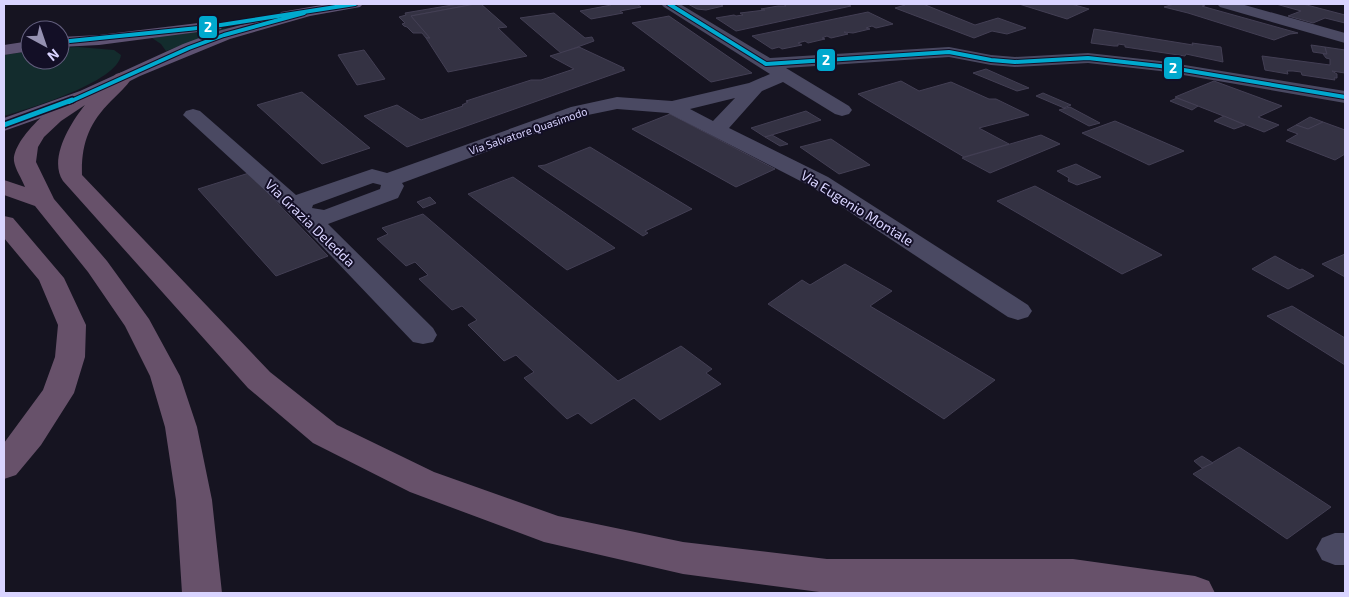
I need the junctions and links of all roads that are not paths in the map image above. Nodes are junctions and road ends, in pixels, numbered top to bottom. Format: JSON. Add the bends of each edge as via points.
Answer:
{"nodes":[{"id":1,"x":355,"y":4,"type":"edge"},
{"id":2,"x":669,"y":4,"type":"edge"},
{"id":3,"x":1225,"y":4,"type":"edge"},
{"id":4,"x":304,"y":13,"type":"junction"},
{"id":5,"x":1345,"y":38,"type":"edge"},
{"id":6,"x":99,"y":40,"type":"junction"},
{"id":7,"x":70,"y":41,"type":"edge"},
{"id":8,"x":946,"y":43,"type":"dead end"},
{"id":9,"x":20,"y":48,"type":"edge"},
{"id":10,"x":4,"y":50,"type":"edge"},
{"id":11,"x":991,"y":60,"type":"junction"},
{"id":12,"x":775,"y":69,"type":"junction"},
{"id":13,"x":128,"y":75,"type":"junction"},
{"id":14,"x":755,"y":87,"type":"junction"},
{"id":15,"x":87,"y":95,"type":"junction"},
{"id":16,"x":1345,"y":97,"type":"edge"},
{"id":17,"x":672,"y":107,"type":"junction"},
{"id":18,"x":842,"y":110,"type":"dead end"},
{"id":19,"x":193,"y":115,"type":"dead end"},
{"id":20,"x":4,"y":124,"type":"edge"},
{"id":21,"x":716,"y":130,"type":"junction"},
{"id":22,"x":4,"y":187,"type":"edge"},
{"id":23,"x":43,"y":201,"type":"junction"},
{"id":24,"x":302,"y":212,"type":"junction"},
{"id":25,"x":4,"y":223,"type":"edge"},
{"id":26,"x":1018,"y":311,"type":"dead end"},
{"id":27,"x":423,"y":335,"type":"dead end"},
{"id":28,"x":4,"y":466,"type":"edge"},
{"id":29,"x":202,"y":593,"type":"edge"},
{"id":30,"x":1195,"y":593,"type":"edge"}],
"edges":[{"from":1,"to":4,"type":"main road"},
{"from":2,"to":12,"type":"street"},
{"from":3,"to":5,"type":"street"},
{"from":4,"to":6,"type":"main road"},
{"from":4,"to":13,"type":"main road","via":[[224,35]]},
{"from":6,"to":7,"type":"main road"},
{"from":6,"to":13,"type":"main road","via":[[126,42],[144,50],[143,63]]},
{"from":8,"to":11,"type":"street"},
{"from":9,"to":10,"type":"main road"},
{"from":11,"to":12,"type":"street","via":[[948,52]]},
{"from":11,"to":16,"type":"street","via":[[1088,58],[1122,61]]},
{"from":12,"to":14,"type":"street"},
{"from":12,"to":18,"type":"street"},
{"from":13,"to":15,"type":"main road"},
{"from":13,"to":30,"type":"highway","via":[[85,116],[72,140],[69,157],[71,176],[258,380],[325,434],[422,482],[557,531],[683,558],[827,576],[1073,576]]},
{"from":14,"to":17,"type":"street","name":"Via Salvatore Quasimodo"},
{"from":14,"to":21,"type":"street"},
{"from":15,"to":20,"type":"main road"},
{"from":15,"to":23,"type":"highway","via":[[54,117],[36,133],[27,147],[25,162]]},
{"from":17,"to":21,"type":"street","name":"Via Salvatore Quasimodo"},
{"from":17,"to":24,"type":"street","name":"Via Salvatore Quasimodo","via":[[617,103],[578,111],[388,180],[393,186],[390,193],[326,217]]},
{"from":19,"to":24,"type":"street","name":"Via Grazia Deledda"},
{"from":21,"to":26,"type":"street","name":"Via Eugenio Montale","via":[[820,182]]},
{"from":22,"to":23,"type":"highway"},
{"from":23,"to":29,"type":"highway","via":[[98,267],[139,325],[165,376],[178,418],[194,500]]},
{"from":24,"to":27,"type":"street","name":"Via Grazia Deledda"},
{"from":25,"to":28,"type":"highway","via":[[51,278],[72,325],[70,356],[58,393]]}]}
